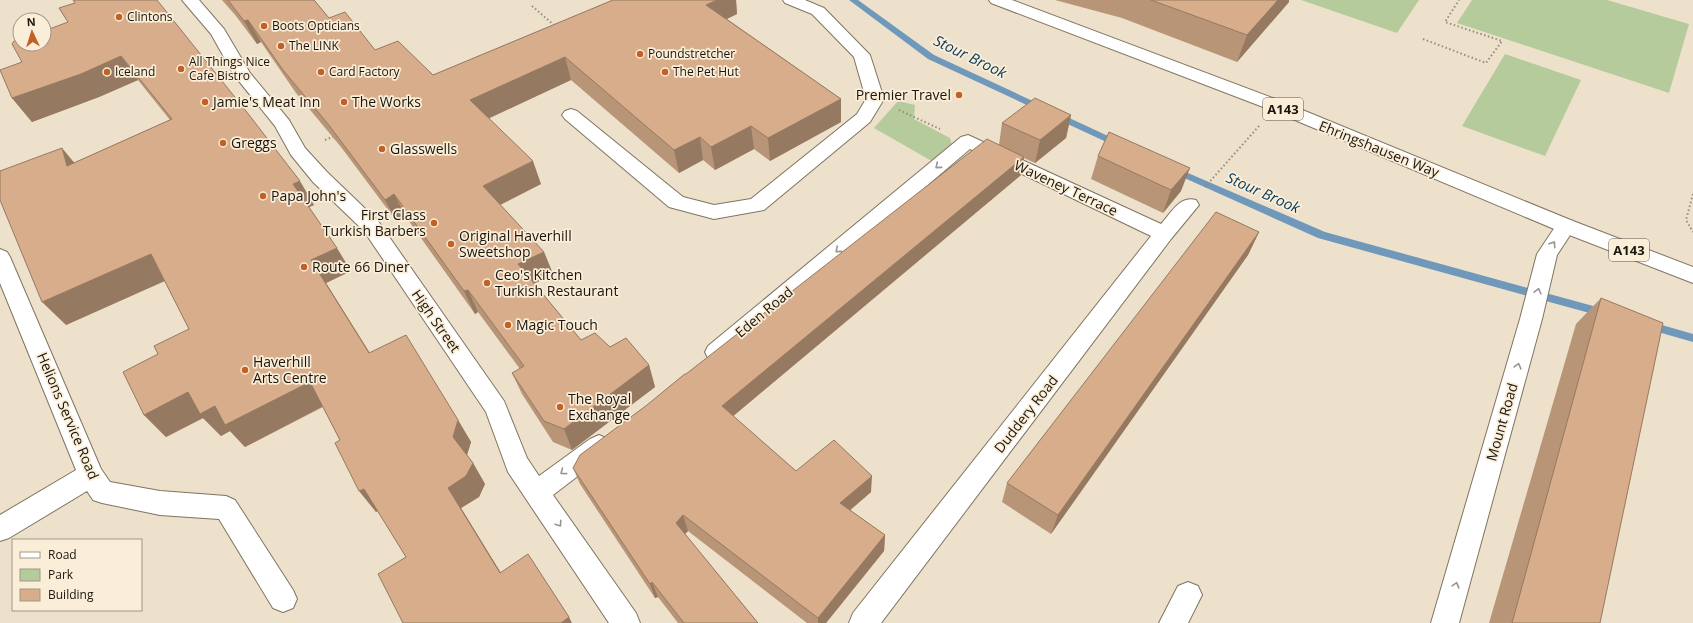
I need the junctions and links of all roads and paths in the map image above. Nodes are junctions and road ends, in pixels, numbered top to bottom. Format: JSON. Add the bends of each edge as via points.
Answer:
{"nodes":[{"id":1,"x":190,"y":0,"type":"edge"},
{"id":2,"x":792,"y":0,"type":"edge"},
{"id":3,"x":997,"y":0,"type":"edge"},
{"id":4,"x":1459,"y":0,"type":"edge"},
{"id":5,"x":532,"y":6,"type":"dead end"},
{"id":6,"x":558,"y":29,"type":"edge"},
{"id":7,"x":1423,"y":39,"type":"dead end"},
{"id":8,"x":875,"y":99,"type":"junction"},
{"id":9,"x":1277,"y":106,"type":"junction"},
{"id":10,"x":571,"y":115,"type":"dead end"},
{"id":11,"x":335,"y":136,"type":"edge"},
{"id":12,"x":968,"y":142,"type":"junction"},
{"id":13,"x":298,"y":151,"type":"junction"},
{"id":14,"x":1210,"y":182,"type":"dead end"},
{"id":15,"x":1693,"y":194,"type":"edge"},
{"id":16,"x":1189,"y":205,"type":"dead end"},
{"id":17,"x":1566,"y":226,"type":"junction"},
{"id":18,"x":1693,"y":232,"type":"edge"},
{"id":19,"x":1164,"y":234,"type":"junction"},
{"id":20,"x":0,"y":257,"type":"edge"},
{"id":21,"x":1693,"y":275,"type":"edge"},
{"id":22,"x":703,"y":364,"type":"edge"},
{"id":23,"x":617,"y":432,"type":"edge"},
{"id":24,"x":91,"y":475,"type":"junction"},
{"id":25,"x":537,"y":492,"type":"junction"},
{"id":26,"x":0,"y":529,"type":"edge"},
{"id":27,"x":1188,"y":595,"type":"dead end"},
{"id":28,"x":283,"y":599,"type":"dead end"},
{"id":29,"x":626,"y":623,"type":"edge"},
{"id":30,"x":863,"y":623,"type":"edge"},
{"id":31,"x":1173,"y":623,"type":"edge"},
{"id":32,"x":1445,"y":623,"type":"edge"}],
"edges":[{"from":1,"to":13,"type":"street","name":"High Street","via":[[218,32],[243,75],[283,124]]},
{"from":2,"to":8,"type":"street","via":[[818,11],[862,55]]},
{"from":3,"to":9,"type":"street","name":"Ehringshausen Way","number":"A143"},
{"from":4,"to":7,"type":"path","via":[[1445,22],[1502,41],[1486,63]]},
{"from":5,"to":6,"type":"path"},
{"from":8,"to":10,"type":"street","via":[[864,118],[757,205],[714,212],[676,202]]},
{"from":8,"to":12,"type":"path"},
{"from":9,"to":14,"type":"path"},
{"from":9,"to":17,"type":"street","name":"Ehringshausen Way","number":"A143"},
{"from":11,"to":13,"type":"path"},
{"from":12,"to":19,"type":"street","name":"Waveney Terrace"},
{"from":12,"to":22,"type":"street","name":"Eden Road","one_way":true},
{"from":13,"to":25,"type":"street","name":"High Street","via":[[320,177],[371,226],[496,408],[517,464]]},
{"from":15,"to":18,"type":"path","via":[[1686,220]]},
{"from":16,"to":19,"type":"street","name":"Duddery Road"},
{"from":17,"to":21,"type":"street","name":"Ehringshausen Way","number":"A143"},
{"from":32,"to":17,"type":"street","name":"Mount Road","one_way":true,"via":[[1547,254]]},
{"from":19,"to":30,"type":"street","name":"Duddery Road"},
{"from":20,"to":24,"type":"street","name":"Helions Service Road"},
{"from":23,"to":25,"type":"street","one_way":true},
{"from":24,"to":26,"type":"street"},
{"from":24,"to":28,"type":"street","name":"Helions Service Road","via":[[102,492],[160,503],[226,508]]},
{"from":25,"to":29,"type":"street","name":"High Street","one_way":true},
{"from":27,"to":31,"type":"street"}]}
